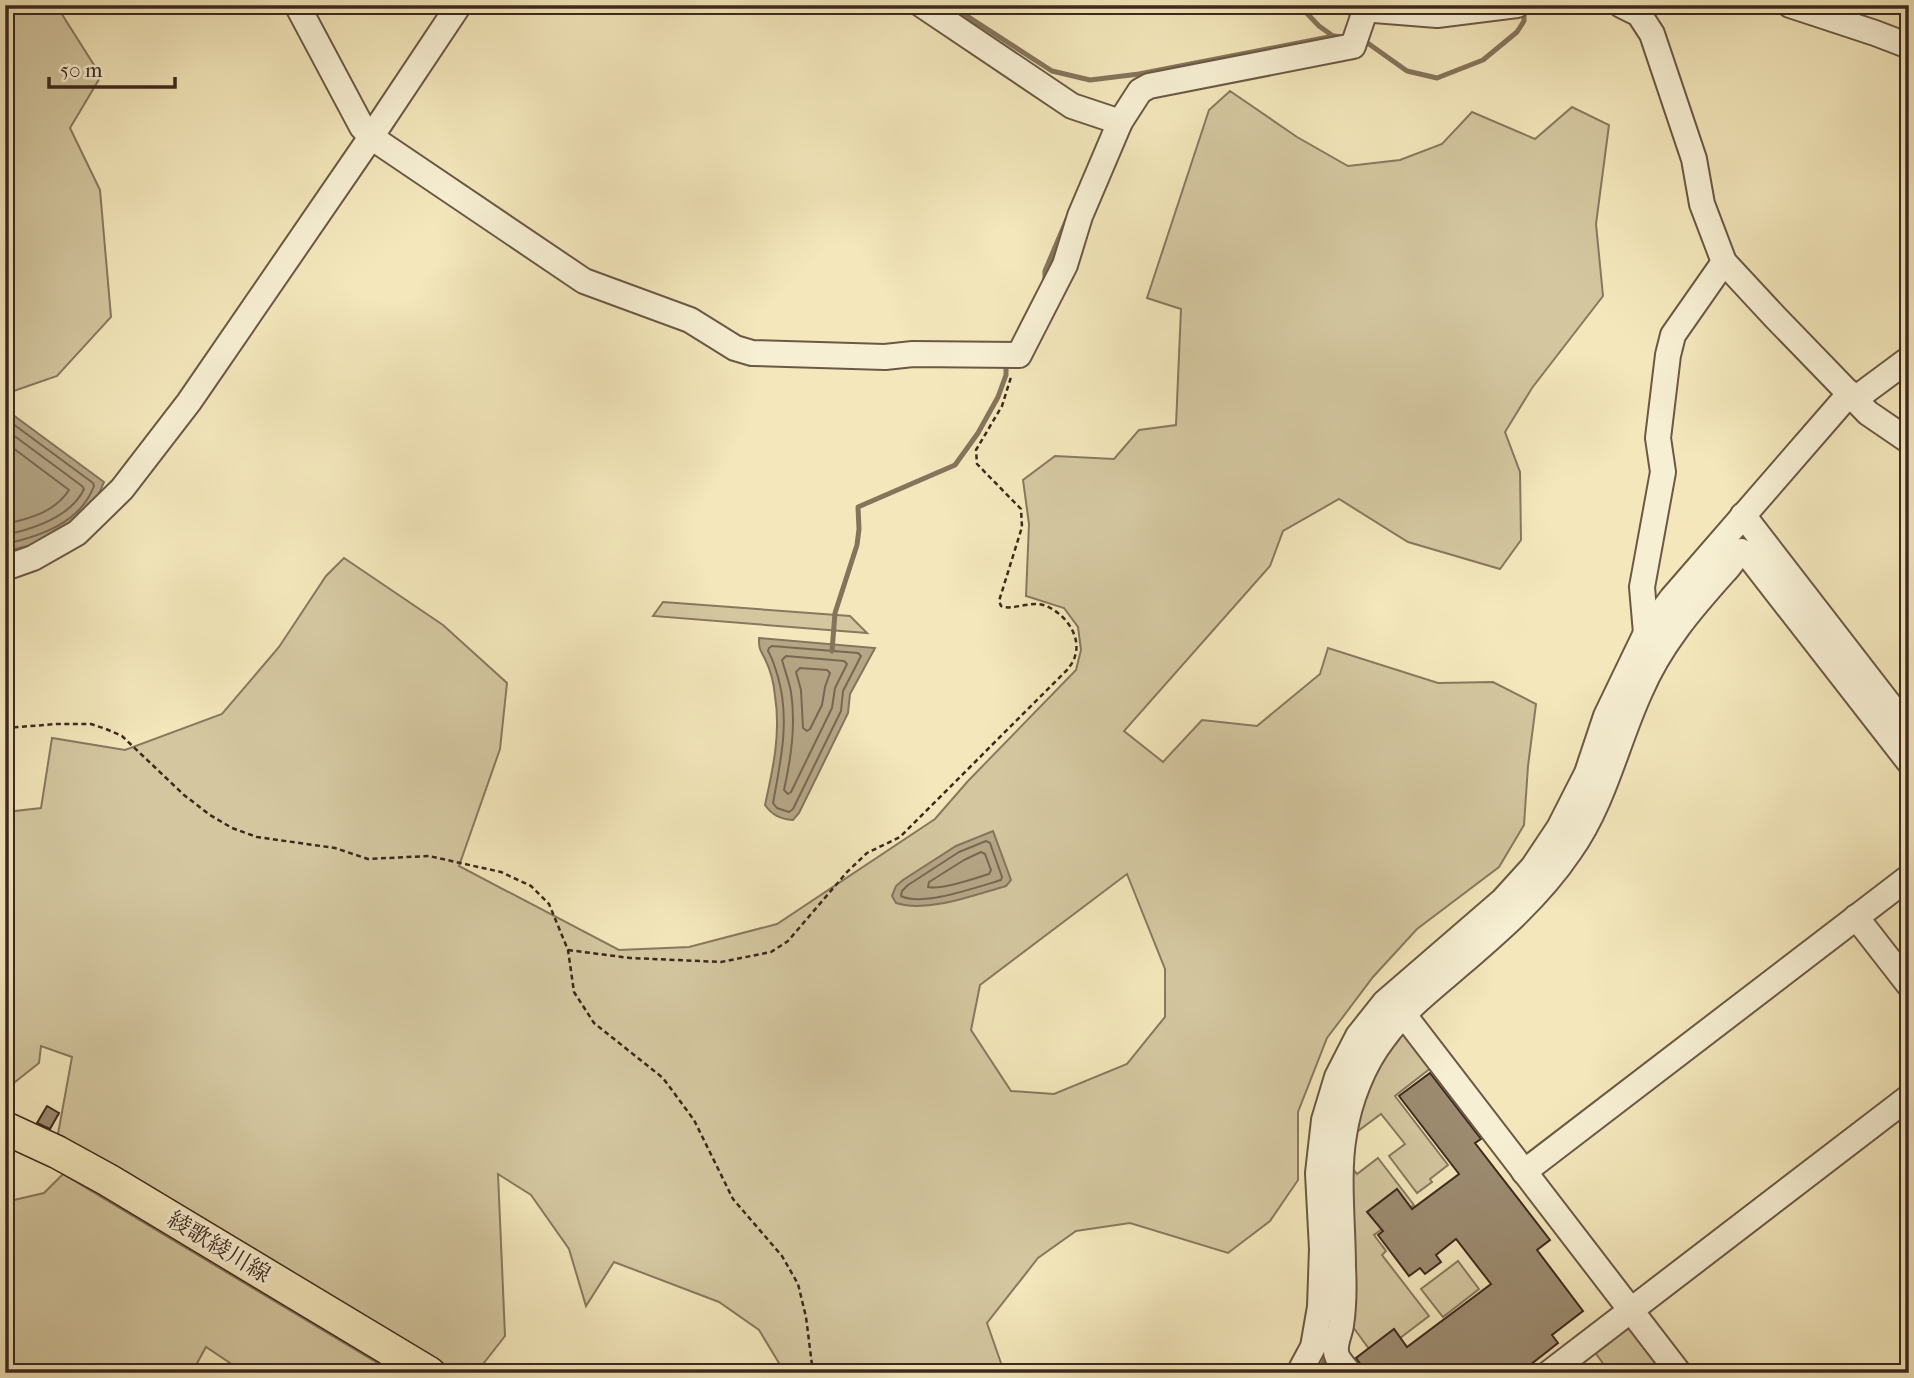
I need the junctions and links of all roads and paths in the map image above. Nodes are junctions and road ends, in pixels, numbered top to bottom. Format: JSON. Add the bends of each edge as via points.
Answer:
{"nodes":[{"id":1,"x":298,"y":5,"type":"edge"},
{"id":2,"x":459,"y":5,"type":"edge"},
{"id":3,"x":922,"y":5,"type":"edge"},
{"id":4,"x":1517,"y":5,"type":"edge"},
{"id":5,"x":1790,"y":5,"type":"edge"},
{"id":6,"x":1635,"y":8,"type":"edge"},
{"id":7,"x":1364,"y":17,"type":"edge"},
{"id":8,"x":1909,"y":46,"type":"edge"},
{"id":9,"x":1120,"y":122,"type":"junction"},
{"id":10,"x":371,"y":137,"type":"junction"},
{"id":11,"x":1724,"y":262,"type":"junction"},
{"id":12,"x":1019,"y":355,"type":"junction"},
{"id":13,"x":1909,"y":359,"type":"edge"},
{"id":14,"x":1853,"y":396,"type":"junction"},
{"id":15,"x":1909,"y":441,"type":"edge"},
{"id":16,"x":1743,"y":515,"type":"junction"},
{"id":17,"x":5,"y":568,"type":"edge"},
{"id":18,"x":1646,"y":633,"type":"junction"},
{"id":19,"x":5,"y":728,"type":"edge"},
{"id":20,"x":1909,"y":730,"type":"edge"},
{"id":21,"x":1909,"y":762,"type":"edge"},
{"id":22,"x":1909,"y":877,"type":"edge"},
{"id":23,"x":1856,"y":917,"type":"junction"},
{"id":24,"x":568,"y":950,"type":"junction"},
{"id":25,"x":1909,"y":985,"type":"edge"},
{"id":26,"x":1404,"y":1016,"type":"junction"},
{"id":27,"x":1909,"y":1097,"type":"edge"},
{"id":28,"x":5,"y":1128,"type":"edge"},
{"id":29,"x":1524,"y":1172,"type":"junction"},
{"id":30,"x":1631,"y":1311,"type":"junction"},
{"id":31,"x":1335,"y":1351,"type":"junction"},
{"id":32,"x":429,"y":1373,"type":"edge"},
{"id":33,"x":813,"y":1373,"type":"edge"},
{"id":34,"x":1299,"y":1373,"type":"edge"},
{"id":35,"x":1324,"y":1373,"type":"edge"},
{"id":36,"x":1349,"y":1373,"type":"edge"},
{"id":37,"x":1549,"y":1373,"type":"edge"},
{"id":38,"x":1679,"y":1373,"type":"edge"}],
"edges":[{"from":1,"to":10,"type":"street"},
{"from":2,"to":10,"type":"street"},
{"from":3,"to":9,"type":"street","via":[[1072,106]]},
{"from":4,"to":7,"type":"street","via":[[1437,15]]},
{"from":5,"to":8,"type":"street"},
{"from":6,"to":11,"type":"street","via":[[1652,34],[1694,159],[1702,204]]},
{"from":7,"to":9,"type":"street","via":[[1149,86],[1140,90]]},
{"from":9,"to":12,"type":"street","via":[[1080,216],[1065,265]]},
{"from":10,"to":12,"type":"street","via":[[584,281],[690,320],[734,348],[752,353],[885,357]]},
{"from":10,"to":17,"type":"street","via":[[189,402],[122,489],[77,533]]},
{"from":11,"to":14,"type":"street"},
{"from":11,"to":18,"type":"street","via":[[1673,335],[1668,355],[1658,438],[1663,472],[1642,587]]},
{"from":12,"to":24,"type":"path","via":[[1002,406],[976,450],[977,464],[1021,509],[1022,527],[1000,596],[1001,606],[1043,605],[1063,616],[1075,634],[1076,654],[1067,670],[900,837],[867,853],[788,941],[771,952],[720,962]]},
{"from":13,"to":14,"type":"street"},
{"from":14,"to":15,"type":"street","via":[[1868,413]]},
{"from":14,"to":16,"type":"street"},
{"from":16,"to":18,"type":"street"},
{"from":16,"to":20,"type":"street"},
{"from":18,"to":34,"type":"street","via":[[1606,716],[1587,772],[1533,867],[1503,900],[1385,1002],[1358,1037],[1337,1077],[1324,1121],[1318,1173],[1320,1307],[1312,1347]]},
{"from":19,"to":24,"type":"path","via":[[91,724],[106,729],[121,736],[210,815],[257,837],[335,848],[368,859],[429,856],[501,872],[530,886],[549,904]]},
{"from":21,"to":26,"type":"street","via":[[1741,551],[1663,649],[1641,688],[1592,813],[1570,851],[1509,922]]},
{"from":22,"to":23,"type":"street"},
{"from":23,"to":25,"type":"street"},
{"from":23,"to":29,"type":"street"},
{"from":24,"to":33,"type":"path","via":[[574,992],[594,1023],[663,1078],[694,1120],[733,1199],[782,1256],[798,1284]]},
{"from":26,"to":29,"type":"street"},
{"from":26,"to":31,"type":"street","via":[[1384,1037],[1366,1068],[1343,1136],[1344,1298]]},
{"from":27,"to":30,"type":"street"},
{"from":28,"to":32,"type":"main road","name":"綾歌綾川線","via":[[108,1180]]},
{"from":29,"to":30,"type":"street"},
{"from":30,"to":37,"type":"street"},
{"from":30,"to":38,"type":"street"},
{"from":31,"to":35,"type":"street"},
{"from":31,"to":36,"type":"street"}]}
